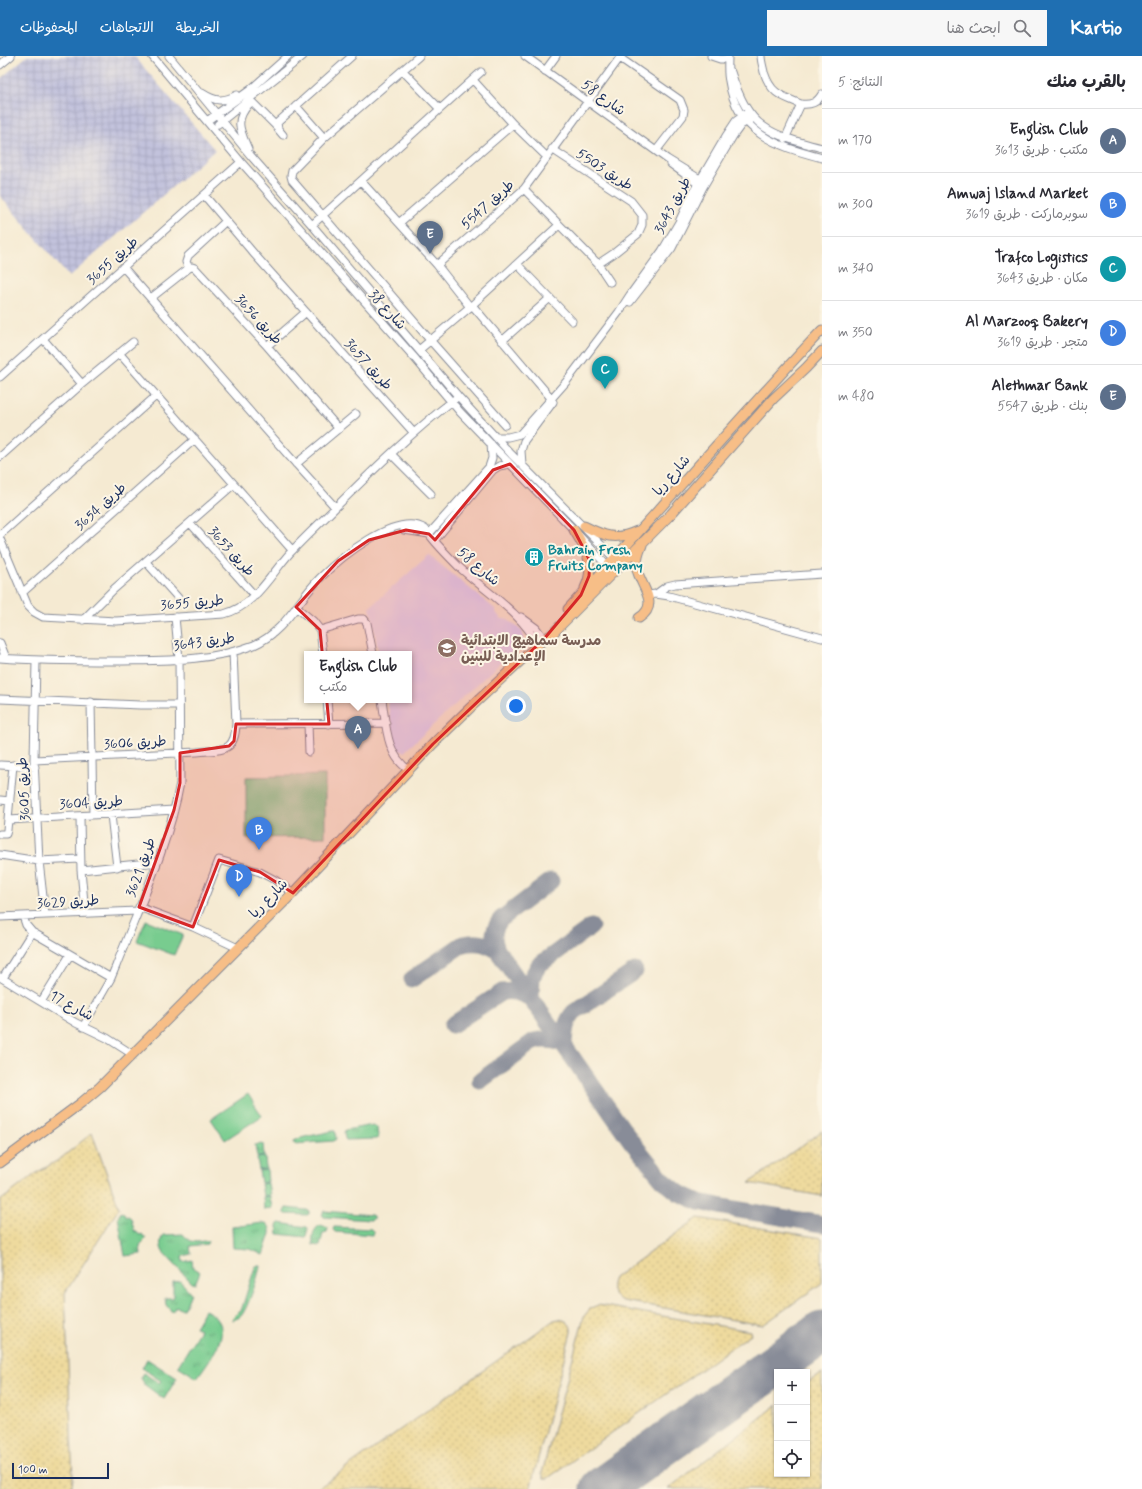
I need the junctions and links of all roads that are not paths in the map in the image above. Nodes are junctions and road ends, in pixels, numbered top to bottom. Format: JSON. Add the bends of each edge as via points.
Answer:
{"nodes":[{"id":1,"x":10,"y":56,"type":"edge"},
{"id":2,"x":152,"y":56,"type":"edge"},
{"id":3,"x":169,"y":56,"type":"edge"},
{"id":4,"x":288,"y":56,"type":"edge"},
{"id":5,"x":304,"y":56,"type":"edge"},
{"id":6,"x":352,"y":56,"type":"edge"},
{"id":7,"x":419,"y":56,"type":"edge"},
{"id":8,"x":525,"y":56,"type":"edge"},
{"id":9,"x":556,"y":56,"type":"edge"},
{"id":10,"x":711,"y":56,"type":"edge"},
{"id":11,"x":761,"y":56,"type":"edge"},
{"id":12,"x":621,"y":57,"type":"edge"},
{"id":13,"x":728,"y":59,"type":"edge"},
{"id":14,"x":0,"y":65,"type":"edge"},
{"id":15,"x":403,"y":71,"type":"junction"},
{"id":16,"x":545,"y":71,"type":"junction"},
{"id":17,"x":481,"y":72,"type":"dead end"},
{"id":18,"x":473,"y":80,"type":"junction"},
{"id":19,"x":195,"y":88,"type":"junction"},
{"id":20,"x":262,"y":89,"type":"junction"},
{"id":21,"x":250,"y":90,"type":"junction"},
{"id":22,"x":822,"y":94,"type":"edge"},
{"id":23,"x":252,"y":100,"type":"junction"},
{"id":24,"x":588,"y":102,"type":"junction"},
{"id":25,"x":801,"y":104,"type":"junction"},
{"id":26,"x":296,"y":106,"type":"junction"},
{"id":27,"x":440,"y":109,"type":"junction"},
{"id":28,"x":216,"y":114,"type":"junction"},
{"id":29,"x":751,"y":115,"type":"junction"},
{"id":30,"x":744,"y":119,"type":"junction"},
{"id":31,"x":207,"y":121,"type":"junction"},
{"id":32,"x":222,"y":122,"type":"junction"},
{"id":33,"x":513,"y":124,"type":"junction"},
{"id":34,"x":276,"y":126,"type":"junction"},
{"id":35,"x":213,"y":128,"type":"junction"},
{"id":36,"x":283,"y":135,"type":"dead end"},
{"id":37,"x":324,"y":138,"type":"junction"},
{"id":38,"x":786,"y":139,"type":"junction"},
{"id":39,"x":822,"y":148,"type":"edge"},
{"id":40,"x":552,"y":149,"type":"junction"},
{"id":41,"x":656,"y":151,"type":"junction"},
{"id":42,"x":251,"y":156,"type":"junction"},
{"id":43,"x":547,"y":157,"type":"junction"},
{"id":44,"x":822,"y":158,"type":"edge"},
{"id":45,"x":241,"y":162,"type":"junction"},
{"id":46,"x":361,"y":181,"type":"junction"},
{"id":47,"x":701,"y":183,"type":"junction"},
{"id":48,"x":524,"y":189,"type":"junction"},
{"id":49,"x":204,"y":195,"type":"junction"},
{"id":50,"x":322,"y":216,"type":"junction"},
{"id":51,"x":226,"y":221,"type":"junction"},
{"id":52,"x":399,"y":223,"type":"junction"},
{"id":53,"x":312,"y":225,"type":"junction"},
{"id":54,"x":559,"y":225,"type":"junction"},
{"id":55,"x":517,"y":264,"type":"junction"},
{"id":56,"x":598,"y":264,"type":"junction"},
{"id":57,"x":437,"y":265,"type":"junction"},
{"id":58,"x":123,"y":267,"type":"junction"},
{"id":59,"x":189,"y":268,"type":"junction"},
{"id":60,"x":610,"y":282,"type":"dead end"},
{"id":61,"x":151,"y":298,"type":"junction"},
{"id":62,"x":550,"y":298,"type":"junction"},
{"id":63,"x":471,"y":306,"type":"junction"},
{"id":64,"x":306,"y":312,"type":"junction"},
{"id":65,"x":572,"y":321,"type":"dead end"},
{"id":66,"x":822,"y":330,"type":"edge"},
{"id":67,"x":43,"y":339,"type":"junction"},
{"id":68,"x":430,"y":340,"type":"junction"},
{"id":69,"x":502,"y":341,"type":"junction"},
{"id":70,"x":133,"y":342,"type":"dead end"},
{"id":71,"x":266,"y":346,"type":"junction"},
{"id":72,"x":419,"y":350,"type":"junction"},
{"id":73,"x":822,"y":351,"type":"edge"},
{"id":74,"x":119,"y":353,"type":"junction"},
{"id":75,"x":0,"y":377,"type":"edge"},
{"id":76,"x":566,"y":382,"type":"junction"},
{"id":77,"x":82,"y":384,"type":"junction"},
{"id":78,"x":157,"y":395,"type":"junction"},
{"id":79,"x":458,"y":396,"type":"junction"},
{"id":80,"x":552,"y":398,"type":"junction"},
{"id":81,"x":451,"y":402,"type":"junction"},
{"id":82,"x":356,"y":414,"type":"dead end"},
{"id":83,"x":505,"y":426,"type":"dead end"},
{"id":84,"x":338,"y":429,"type":"junction"},
{"id":85,"x":414,"y":433,"type":"junction"},
{"id":86,"x":496,"y":437,"type":"junction"},
{"id":87,"x":195,"y":439,"type":"junction"},
{"id":88,"x":491,"y":444,"type":"junction"},
{"id":89,"x":391,"y":454,"type":"junction"},
{"id":90,"x":0,"y":458,"type":"edge"},
{"id":91,"x":296,"y":464,"type":"junction"},
{"id":92,"x":510,"y":464,"type":"junction"},
{"id":93,"x":522,"y":464,"type":"junction"},
{"id":94,"x":234,"y":484,"type":"junction"},
{"id":95,"x":431,"y":494,"type":"dead end"},
{"id":96,"x":335,"y":508,"type":"junction"},
{"id":97,"x":190,"y":523,"type":"junction"},
{"id":98,"x":584,"y":526,"type":"junction"},
{"id":99,"x":642,"y":529,"type":"junction"},
{"id":100,"x":574,"y":530,"type":"junction"},
{"id":101,"x":428,"y":534,"type":"junction"},
{"id":102,"x":0,"y":535,"type":"edge"},
{"id":103,"x":0,"y":540,"type":"edge"},
{"id":104,"x":435,"y":540,"type":"junction"},
{"id":105,"x":644,"y":540,"type":"junction"},
{"id":106,"x":292,"y":550,"type":"junction"},
{"id":107,"x":146,"y":562,"type":"junction"},
{"id":108,"x":617,"y":562,"type":"junction"},
{"id":109,"x":610,"y":569,"type":"junction"},
{"id":110,"x":822,"y":574,"type":"edge"},
{"id":111,"x":22,"y":593,"type":"junction"},
{"id":112,"x":652,"y":594,"type":"junction"},
{"id":113,"x":581,"y":595,"type":"junction"},
{"id":114,"x":255,"y":596,"type":"junction"},
{"id":115,"x":179,"y":599,"type":"dead end"},
{"id":116,"x":296,"y":606,"type":"junction"},
{"id":117,"x":175,"y":617,"type":"junction"},
{"id":118,"x":639,"y":618,"type":"dead end"},
{"id":119,"x":84,"y":620,"type":"junction"},
{"id":120,"x":320,"y":630,"type":"junction"},
{"id":121,"x":822,"y":638,"type":"edge"},
{"id":122,"x":541,"y":642,"type":"junction"},
{"id":123,"x":0,"y":643,"type":"edge"},
{"id":124,"x":323,"y":651,"type":"edge"},
{"id":125,"x":372,"y":651,"type":"edge"},
{"id":126,"x":233,"y":652,"type":"junction"},
{"id":127,"x":3,"y":658,"type":"edge"},
{"id":128,"x":179,"y":659,"type":"junction"},
{"id":129,"x":36,"y":661,"type":"junction"},
{"id":130,"x":0,"y":699,"type":"edge"},
{"id":131,"x":36,"y":700,"type":"junction"},
{"id":132,"x":91,"y":702,"type":"junction"},
{"id":133,"x":327,"y":703,"type":"edge"},
{"id":134,"x":383,"y":703,"type":"edge"},
{"id":135,"x":179,"y":705,"type":"junction"},
{"id":136,"x":386,"y":723,"type":"junction"},
{"id":137,"x":236,"y":724,"type":"junction"},
{"id":138,"x":308,"y":724,"type":"junction"},
{"id":139,"x":329,"y":724,"type":"junction"},
{"id":140,"x":309,"y":752,"type":"dead end"},
{"id":141,"x":180,"y":753,"type":"junction"},
{"id":142,"x":92,"y":757,"type":"junction"},
{"id":143,"x":35,"y":764,"type":"junction"},
{"id":144,"x":0,"y":765,"type":"edge"},
{"id":145,"x":13,"y":766,"type":"junction"},
{"id":146,"x":409,"y":770,"type":"junction"},
{"id":147,"x":0,"y":800,"type":"edge"},
{"id":148,"x":10,"y":801,"type":"junction"},
{"id":149,"x":174,"y":810,"type":"junction"},
{"id":150,"x":93,"y":815,"type":"junction"},
{"id":151,"x":111,"y":815,"type":"junction"},
{"id":152,"x":80,"y":817,"type":"junction"},
{"id":153,"x":38,"y":818,"type":"junction"},
{"id":154,"x":9,"y":820,"type":"junction"},
{"id":155,"x":3,"y":834,"type":"edge"},
{"id":156,"x":0,"y":855,"type":"edge"},
{"id":157,"x":80,"y":859,"type":"junction"},
{"id":158,"x":39,"y":861,"type":"junction"},
{"id":159,"x":157,"y":862,"type":"junction"},
{"id":160,"x":117,"y":866,"type":"junction"},
{"id":161,"x":81,"y":870,"type":"junction"},
{"id":162,"x":293,"y":893,"type":"junction"},
{"id":163,"x":138,"y":909,"type":"junction"},
{"id":164,"x":85,"y":913,"type":"junction"},
{"id":165,"x":23,"y":916,"type":"junction"},
{"id":166,"x":44,"y":916,"type":"junction"},
{"id":167,"x":0,"y":918,"type":"edge"},
{"id":168,"x":193,"y":927,"type":"junction"},
{"id":169,"x":32,"y":932,"type":"junction"},
{"id":170,"x":238,"y":948,"type":"junction"},
{"id":171,"x":70,"y":955,"type":"junction"},
{"id":172,"x":1,"y":977,"type":"edge"},
{"id":173,"x":111,"y":978,"type":"junction"},
{"id":174,"x":41,"y":1002,"type":"junction"},
{"id":175,"x":83,"y":1027,"type":"junction"},
{"id":176,"x":132,"y":1054,"type":"junction"},
{"id":177,"x":0,"y":1163,"type":"edge"}],
"edges":[{"from":1,"to":14,"type":"street"},
{"from":2,"to":31,"type":"street","name":"شارع 38"},
{"from":3,"to":19,"type":"street","name":"شارع 38"},
{"from":4,"to":21,"type":"street"},
{"from":5,"to":20,"type":"street"},
{"from":6,"to":26,"type":"street"},
{"from":7,"to":15,"type":"street"},
{"from":8,"to":16,"type":"street","name":"شارع 58"},
{"from":9,"to":16,"type":"street"},
{"from":10,"to":13,"type":"street"},
{"from":11,"to":25,"type":"street","via":[[771,89]]},
{"from":12,"to":24,"type":"street","name":"طريق 5547"},
{"from":12,"to":41,"type":"street","via":[[677,98],[684,106],[683,116]]},
{"from":13,"to":29,"type":"street","via":[[737,88]]},
{"from":13,"to":30,"type":"street","via":[[731,91]]},
{"from":15,"to":27,"type":"street"},
{"from":15,"to":37,"type":"street"},
{"from":16,"to":24,"type":"street","name":"شارع 58"},
{"from":17,"to":18,"type":"street"},
{"from":18,"to":27,"type":"street"},
{"from":18,"to":33,"type":"street"},
{"from":19,"to":21,"type":"street","via":[[210,98],[222,100]]},
{"from":19,"to":28,"type":"street","name":"شارع 38"},
{"from":20,"to":23,"type":"street"},
{"from":20,"to":32,"type":"street"},
{"from":21,"to":28,"type":"street"},
{"from":22,"to":25,"type":"street","via":[[810,105]]},
{"from":23,"to":34,"type":"street"},
{"from":23,"to":42,"type":"street","via":[[241,113],[239,123]]},
{"from":24,"to":40,"type":"street","name":"طريق 5547"},
{"from":24,"to":41,"type":"street","name":"شارع 58"},
{"from":25,"to":38,"type":"street"},
{"from":26,"to":34,"type":"street"},
{"from":26,"to":37,"type":"street"},
{"from":27,"to":46,"type":"street"},
{"from":28,"to":31,"type":"street"},
{"from":28,"to":32,"type":"street","name":"شارع 38"},
{"from":29,"to":30,"type":"street","name":"طريق 3643"},
{"from":29,"to":38,"type":"street","via":[[768,130]]},
{"from":30,"to":44,"type":"street","via":[[764,137],[777,144]]},
{"from":30,"to":47,"type":"street","name":"طريق 3643","via":[[736,121]]},
{"from":31,"to":35,"type":"street","name":"شارع 38"},
{"from":32,"to":35,"type":"street"},
{"from":32,"to":42,"type":"street","name":"شارع 38"},
{"from":33,"to":43,"type":"street"},
{"from":33,"to":52,"type":"street"},
{"from":34,"to":36,"type":"street"},
{"from":35,"to":45,"type":"street","name":"شارع 38"},
{"from":37,"to":50,"type":"street","name":"شارع 38","via":[[292,171],[291,176]]},
{"from":38,"to":39,"type":"street"},
{"from":40,"to":43,"type":"street","name":"طريق 5547"},
{"from":40,"to":56,"type":"street","name":"طريق 5503","via":[[631,202],[642,215],[638,234]]},
{"from":41,"to":47,"type":"street","name":"شارع 58"},
{"from":42,"to":53,"type":"street","name":"شارع 38"},
{"from":43,"to":48,"type":"street","name":"طريق 5547"},
{"from":45,"to":49,"type":"street","name":"طريق 3655"},
{"from":45,"to":81,"type":"street","name":"شارع 38"},
{"from":46,"to":50,"type":"street"},
{"from":46,"to":52,"type":"street"},
{"from":47,"to":76,"type":"street","name":"طريق 3643","via":[[668,242]]},
{"from":48,"to":54,"type":"street"},
{"from":48,"to":57,"type":"street","name":"طريق 5547"},
{"from":49,"to":51,"type":"street","name":"طريق 3657"},
{"from":49,"to":58,"type":"street","name":"طريق 3655"},
{"from":50,"to":53,"type":"street"},
{"from":50,"to":68,"type":"street","name":"شارع 38"},
{"from":51,"to":59,"type":"street","via":[[190,253],[186,259]]},
{"from":51,"to":64,"type":"street","name":"طريق 3657"},
{"from":52,"to":57,"type":"street"},
{"from":53,"to":72,"type":"street","name":"شارع 38"},
{"from":54,"to":55,"type":"street"},
{"from":54,"to":56,"type":"street"},
{"from":55,"to":62,"type":"street"},
{"from":55,"to":63,"type":"street"},
{"from":56,"to":60,"type":"street"},
{"from":57,"to":63,"type":"street"},
{"from":58,"to":61,"type":"street"},
{"from":58,"to":67,"type":"street","name":"طريق 3655"},
{"from":59,"to":61,"type":"street"},
{"from":59,"to":71,"type":"street","name":"طريق 3656","via":[[198,271]]},
{"from":61,"to":91,"type":"street"},
{"from":62,"to":65,"type":"street"},
{"from":62,"to":69,"type":"street"},
{"from":63,"to":68,"type":"street"},
{"from":63,"to":69,"type":"street"},
{"from":64,"to":71,"type":"street"},
{"from":64,"to":85,"type":"street","name":"طريق 3657"},
{"from":66,"to":99,"type":"main road","name":"شارع ريا","via":[[765,390]]},
{"from":67,"to":75,"type":"street","name":"طريق 3655"},
{"from":67,"to":77,"type":"street"},
{"from":68,"to":72,"type":"street"},
{"from":68,"to":83,"type":"street","name":"شارع 38"},
{"from":69,"to":80,"type":"street"},
{"from":70,"to":74,"type":"street"},
{"from":71,"to":84,"type":"street","name":"طريق 3656"},
{"from":72,"to":79,"type":"street","name":"شارع 38"},
{"from":73,"to":105,"type":"main road","name":"شارع ريا","via":[[773,399],[671,514]]},
{"from":74,"to":77,"type":"street"},
{"from":74,"to":78,"type":"street"},
{"from":76,"to":80,"type":"street","name":"طريق 3643"},
{"from":76,"to":93,"type":"street","name":"طريق 3643","via":[[524,441],[520,456]]},
{"from":77,"to":90,"type":"street"},
{"from":78,"to":87,"type":"street"},
{"from":78,"to":102,"type":"street"},
{"from":79,"to":81,"type":"street","name":"طريق 3655"},
{"from":79,"to":86,"type":"street","name":"شارع 38"},
{"from":80,"to":86,"type":"street","name":"طريق 3643","via":[[520,434],[508,438]]},
{"from":81,"to":85,"type":"street","name":"طريق 3655"},
{"from":81,"to":88,"type":"street","name":"شارع 38"},
{"from":82,"to":84,"type":"street"},
{"from":84,"to":91,"type":"street"},
{"from":85,"to":89,"type":"street","name":"طريق 3655"},
{"from":86,"to":93,"type":"street","name":"شارع 38"},
{"from":87,"to":94,"type":"street"},
{"from":87,"to":111,"type":"street","name":"طريق 3654"},
{"from":88,"to":92,"type":"street","name":"شارع 38"},
{"from":88,"to":101,"type":"street","via":[[492,458],[489,467]]},
{"from":89,"to":95,"type":"street"},
{"from":89,"to":96,"type":"street","name":"طريق 3655"},
{"from":91,"to":96,"type":"street"},
{"from":92,"to":100,"type":"street","name":"شارع 38"},
{"from":92,"to":104,"type":"street","via":[[493,470]]},
{"from":93,"to":98,"type":"street","name":"شارع 38"},
{"from":94,"to":97,"type":"street","name":"طريق 3653"},
{"from":94,"to":106,"type":"street"},
{"from":96,"to":106,"type":"street","name":"طريق 3655"},
{"from":97,"to":107,"type":"street","name":"طريق 3653"},
{"from":97,"to":114,"type":"street","name":"طريق 3653"},
{"from":98,"to":99,"type":"main road","via":[[614,537],[627,536]]},
{"from":98,"to":108,"type":"street","name":"شارع 38"},
{"from":99,"to":108,"type":"main road","name":"شارع ريا"},
{"from":100,"to":109,"type":"street","name":"شارع 38"},
{"from":100,"to":113,"type":"main road","via":[[590,561],[590,576]]},
{"from":101,"to":104,"type":"street","name":"شارع 58"},
{"from":101,"to":116,"type":"street","name":"طريق 3643","via":[[420,527],[402,526],[381,532],[338,561]]},
{"from":103,"to":111,"type":"street","name":"طريق 3655"},
{"from":104,"to":122,"type":"street","name":"شارع 58","via":[[459,567],[515,614],[530,622],[536,628]]},
{"from":105,"to":108,"type":"main road","name":"شارع ريا"},
{"from":105,"to":112,"type":"main road","via":[[639,551],[637,567]]},
{"from":106,"to":114,"type":"street","name":"طريق 3655"},
{"from":107,"to":115,"type":"street"},
{"from":107,"to":119,"type":"street","name":"طريق 3653","via":[[114,589]]},
{"from":108,"to":109,"type":"main road","name":"شارع ريا"},
{"from":109,"to":113,"type":"main road","name":"شارع ريا"},
{"from":109,"to":122,"type":"main road","name":"شارع ريا","via":[[551,635]]},
{"from":110,"to":112,"type":"street","via":[[675,584]]},
{"from":111,"to":119,"type":"street","name":"طريق 3655","via":[[28,606],[43,617]]},
{"from":112,"to":118,"type":"main road","via":[[648,610]]},
{"from":112,"to":121,"type":"street"},
{"from":113,"to":122,"type":"main road","name":"شارع ريا","via":[[547,631]]},
{"from":114,"to":117,"type":"street","name":"طريق 3655","via":[[233,612]]},
{"from":116,"to":120,"type":"street"},
{"from":116,"to":126,"type":"street","name":"طريق 3643","via":[[284,624],[271,635],[256,644]]},
{"from":117,"to":119,"type":"street","name":"طريق 3655","via":[[116,621]]},
{"from":117,"to":128,"type":"street","name":"طريق 3621"},
{"from":120,"to":124,"type":"street"},
{"from":120,"to":125,"type":"street","via":[[364,619]]},
{"from":122,"to":146,"type":"main road","name":"شارع ريا","via":[[471,707]]},
{"from":123,"to":127,"type":"street"},
{"from":126,"to":128,"type":"street","name":"طريق 3643"},
{"from":126,"to":137,"type":"street","name":"طريق 3606"},
{"from":127,"to":129,"type":"street","name":"طريق 3643"},
{"from":128,"to":129,"type":"street","name":"طريق 3643"},
{"from":128,"to":135,"type":"street","name":"طريق 3621"},
{"from":129,"to":131,"type":"street","name":"طريق 3605"},
{"from":130,"to":131,"type":"street"},
{"from":131,"to":132,"type":"street"},
{"from":131,"to":143,"type":"street","name":"طريق 3605"},
{"from":132,"to":135,"type":"street"},
{"from":132,"to":142,"type":"street","name":"طريق 3606"},
{"from":133,"to":139,"type":"street"},
{"from":134,"to":136,"type":"street"},
{"from":135,"to":141,"type":"street","name":"طريق 3621"},
{"from":136,"to":139,"type":"street"},
{"from":136,"to":146,"type":"street","via":[[392,750],[397,759]]},
{"from":137,"to":138,"type":"street"},
{"from":137,"to":141,"type":"street","name":"طريق 3606","via":[[234,742],[229,746]]},
{"from":138,"to":139,"type":"street"},
{"from":138,"to":140,"type":"street"},
{"from":141,"to":142,"type":"street","name":"طريق 3606"},
{"from":141,"to":149,"type":"street","name":"طريق 3621","via":[[180,783]]},
{"from":142,"to":143,"type":"street","name":"طريق 3606"},
{"from":142,"to":150,"type":"street","name":"طريق 3606"},
{"from":143,"to":145,"type":"street","name":"طريق 3606"},
{"from":143,"to":153,"type":"street","name":"طريق 3605"},
{"from":144,"to":145,"type":"street","name":"طريق 3606"},
{"from":145,"to":148,"type":"street"},
{"from":146,"to":162,"type":"main road","name":"شارع ريا"},
{"from":147,"to":148,"type":"street"},
{"from":148,"to":154,"type":"street"},
{"from":149,"to":151,"type":"street","name":"طريق 3604"},
{"from":149,"to":159,"type":"street","name":"طريق 3621"},
{"from":150,"to":151,"type":"street","name":"طريق 3604"},
{"from":150,"to":152,"type":"street","name":"طريق 3604"},
{"from":151,"to":160,"type":"street"},
{"from":152,"to":153,"type":"street","name":"طريق 3604"},
{"from":152,"to":157,"type":"street"},
{"from":153,"to":154,"type":"street","name":"طريق 3604"},
{"from":153,"to":158,"type":"street","name":"طريق 3605"},
{"from":154,"to":155,"type":"street"},
{"from":156,"to":158,"type":"street"},
{"from":157,"to":158,"type":"street"},
{"from":157,"to":161,"type":"street"},
{"from":158,"to":166,"type":"street","name":"طريق 3605"},
{"from":159,"to":160,"type":"street"},
{"from":159,"to":163,"type":"street","name":"طريق 3621"},
{"from":160,"to":161,"type":"street"},
{"from":161,"to":164,"type":"street"},
{"from":162,"to":168,"type":"street","via":[[260,872],[219,860]]},
{"from":162,"to":170,"type":"main road","name":"شارع ريا"},
{"from":163,"to":164,"type":"street","name":"طريق 3629"},
{"from":163,"to":168,"type":"street","name":"طريق 3629"},
{"from":163,"to":173,"type":"street","name":"طريق 3621"},
{"from":164,"to":166,"type":"street","name":"طريق 3629"},
{"from":165,"to":166,"type":"street","name":"طريق 3629"},
{"from":165,"to":167,"type":"street","name":"طريق 3629"},
{"from":165,"to":169,"type":"street"},
{"from":168,"to":170,"type":"street","name":"طريق 3629"},
{"from":169,"to":171,"type":"street"},
{"from":169,"to":172,"type":"street"},
{"from":170,"to":176,"type":"main road","name":"شارع ريا"},
{"from":171,"to":173,"type":"street"},
{"from":171,"to":174,"type":"street"},
{"from":172,"to":174,"type":"street","name":"شارع 17"},
{"from":173,"to":175,"type":"street","name":"طريق 3621"},
{"from":174,"to":175,"type":"street","name":"شارع 17"},
{"from":175,"to":176,"type":"street","name":"شارع 17"},
{"from":176,"to":177,"type":"main road","name":"شارع ريا","via":[[81,1103]]}]}
